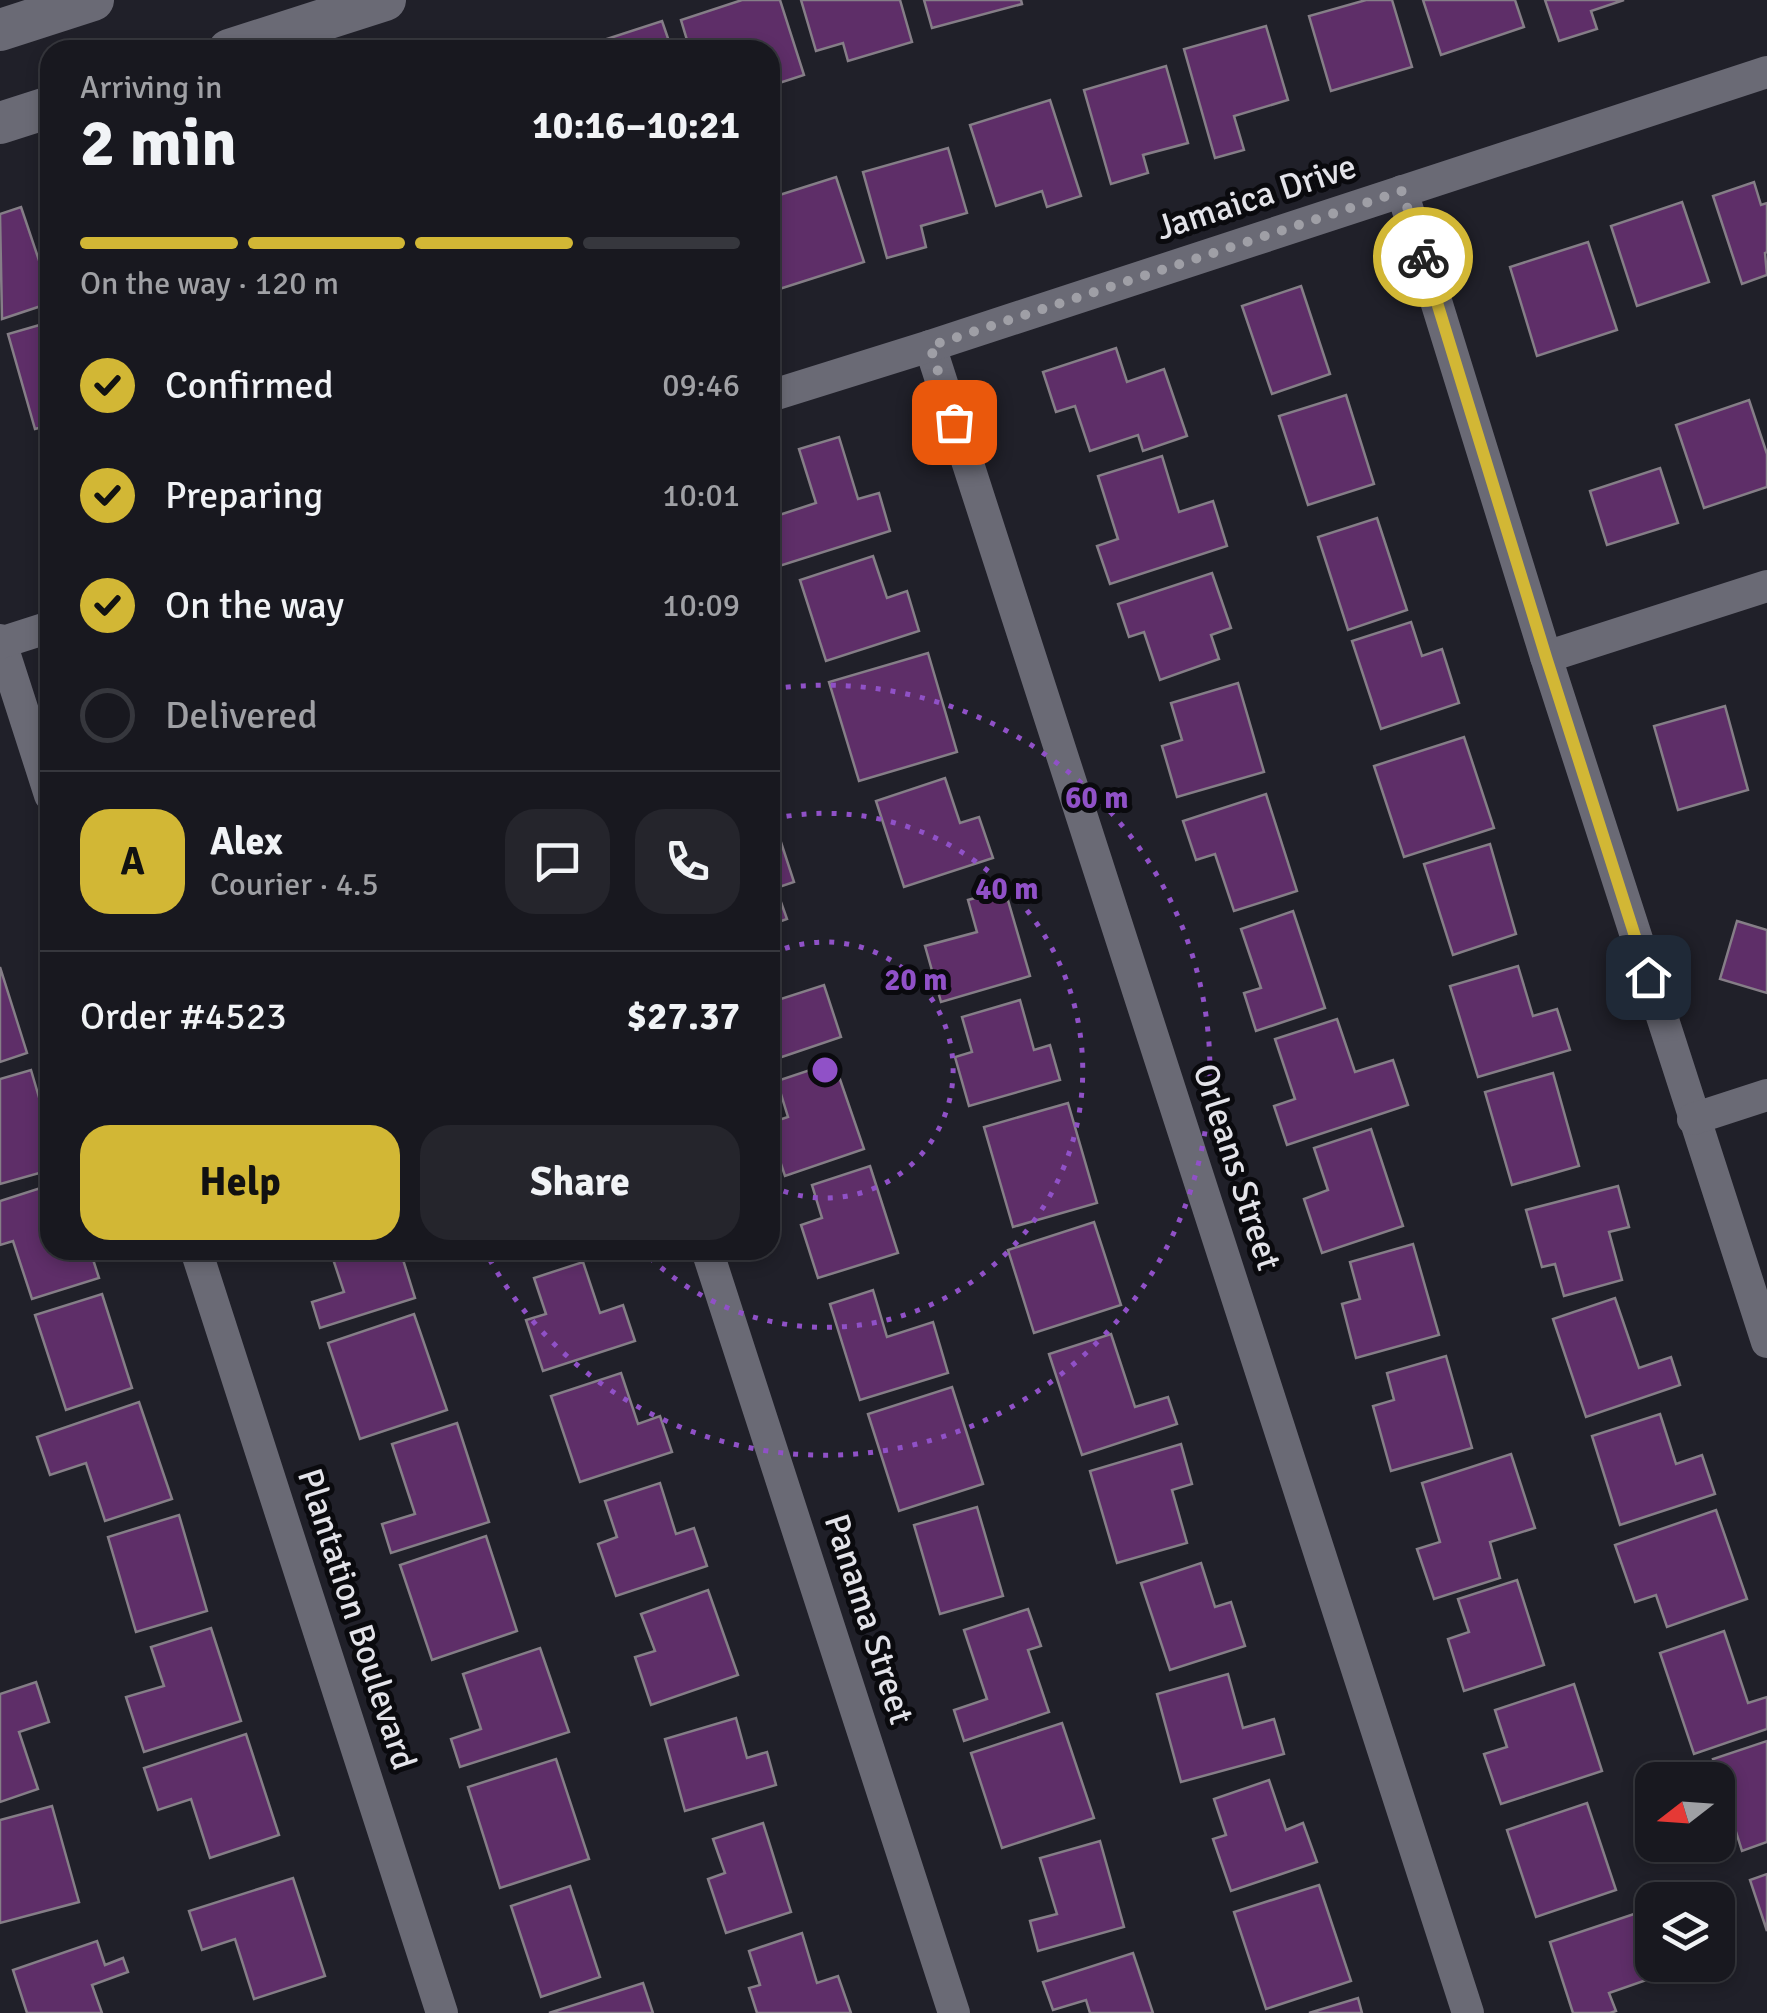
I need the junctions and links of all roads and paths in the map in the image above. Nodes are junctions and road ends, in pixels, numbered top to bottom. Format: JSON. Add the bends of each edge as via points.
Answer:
{"nodes":[{"id":1,"x":93,"y":0,"type":"edge"},
{"id":2,"x":385,"y":0,"type":"edge"},
{"id":3,"x":0,"y":30,"type":"edge"},
{"id":4,"x":260,"y":40,"type":"edge"},
{"id":5,"x":1767,"y":72,"type":"edge"},
{"id":6,"x":40,"y":111,"type":"edge"},
{"id":7,"x":0,"y":124,"type":"edge"},
{"id":8,"x":1402,"y":191,"type":"junction"},
{"id":9,"x":930,"y":346,"type":"junction"},
{"id":10,"x":780,"y":393,"type":"edge"},
{"id":11,"x":1767,"y":586,"type":"edge"},
{"id":12,"x":40,"y":630,"type":"edge"},
{"id":13,"x":0,"y":642,"type":"edge"},
{"id":14,"x":1546,"y":657,"type":"junction"},
{"id":15,"x":40,"y":764,"type":"edge"},
{"id":16,"x":1767,"y":1095,"type":"edge"},
{"id":17,"x":1693,"y":1119,"type":"junction"},
{"id":18,"x":199,"y":1260,"type":"edge"},
{"id":19,"x":711,"y":1260,"type":"edge"},
{"id":20,"x":1767,"y":1342,"type":"edge"},
{"id":21,"x":442,"y":2013,"type":"edge"},
{"id":22,"x":954,"y":2013,"type":"edge"},
{"id":23,"x":1468,"y":2013,"type":"edge"}],
"edges":[{"from":1,"to":3,"type":"street"},
{"from":2,"to":4,"type":"street"},
{"from":5,"to":8,"type":"street","name":"Jamaica Drive"},
{"from":6,"to":7,"type":"street"},
{"from":8,"to":9,"type":"street","name":"Jamaica Drive"},
{"from":8,"to":14,"type":"street"},
{"from":9,"to":10,"type":"street","name":"Jamaica Drive"},
{"from":9,"to":23,"type":"street","name":"Orleans Street"},
{"from":11,"to":14,"type":"street"},
{"from":12,"to":13,"type":"street"},
{"from":13,"to":15,"type":"street"},
{"from":14,"to":17,"type":"street"},
{"from":16,"to":17,"type":"street"},
{"from":17,"to":20,"type":"street"},
{"from":18,"to":21,"type":"street","name":"Plantation Boulevard"},
{"from":19,"to":22,"type":"street","name":"Panama Street"}]}
